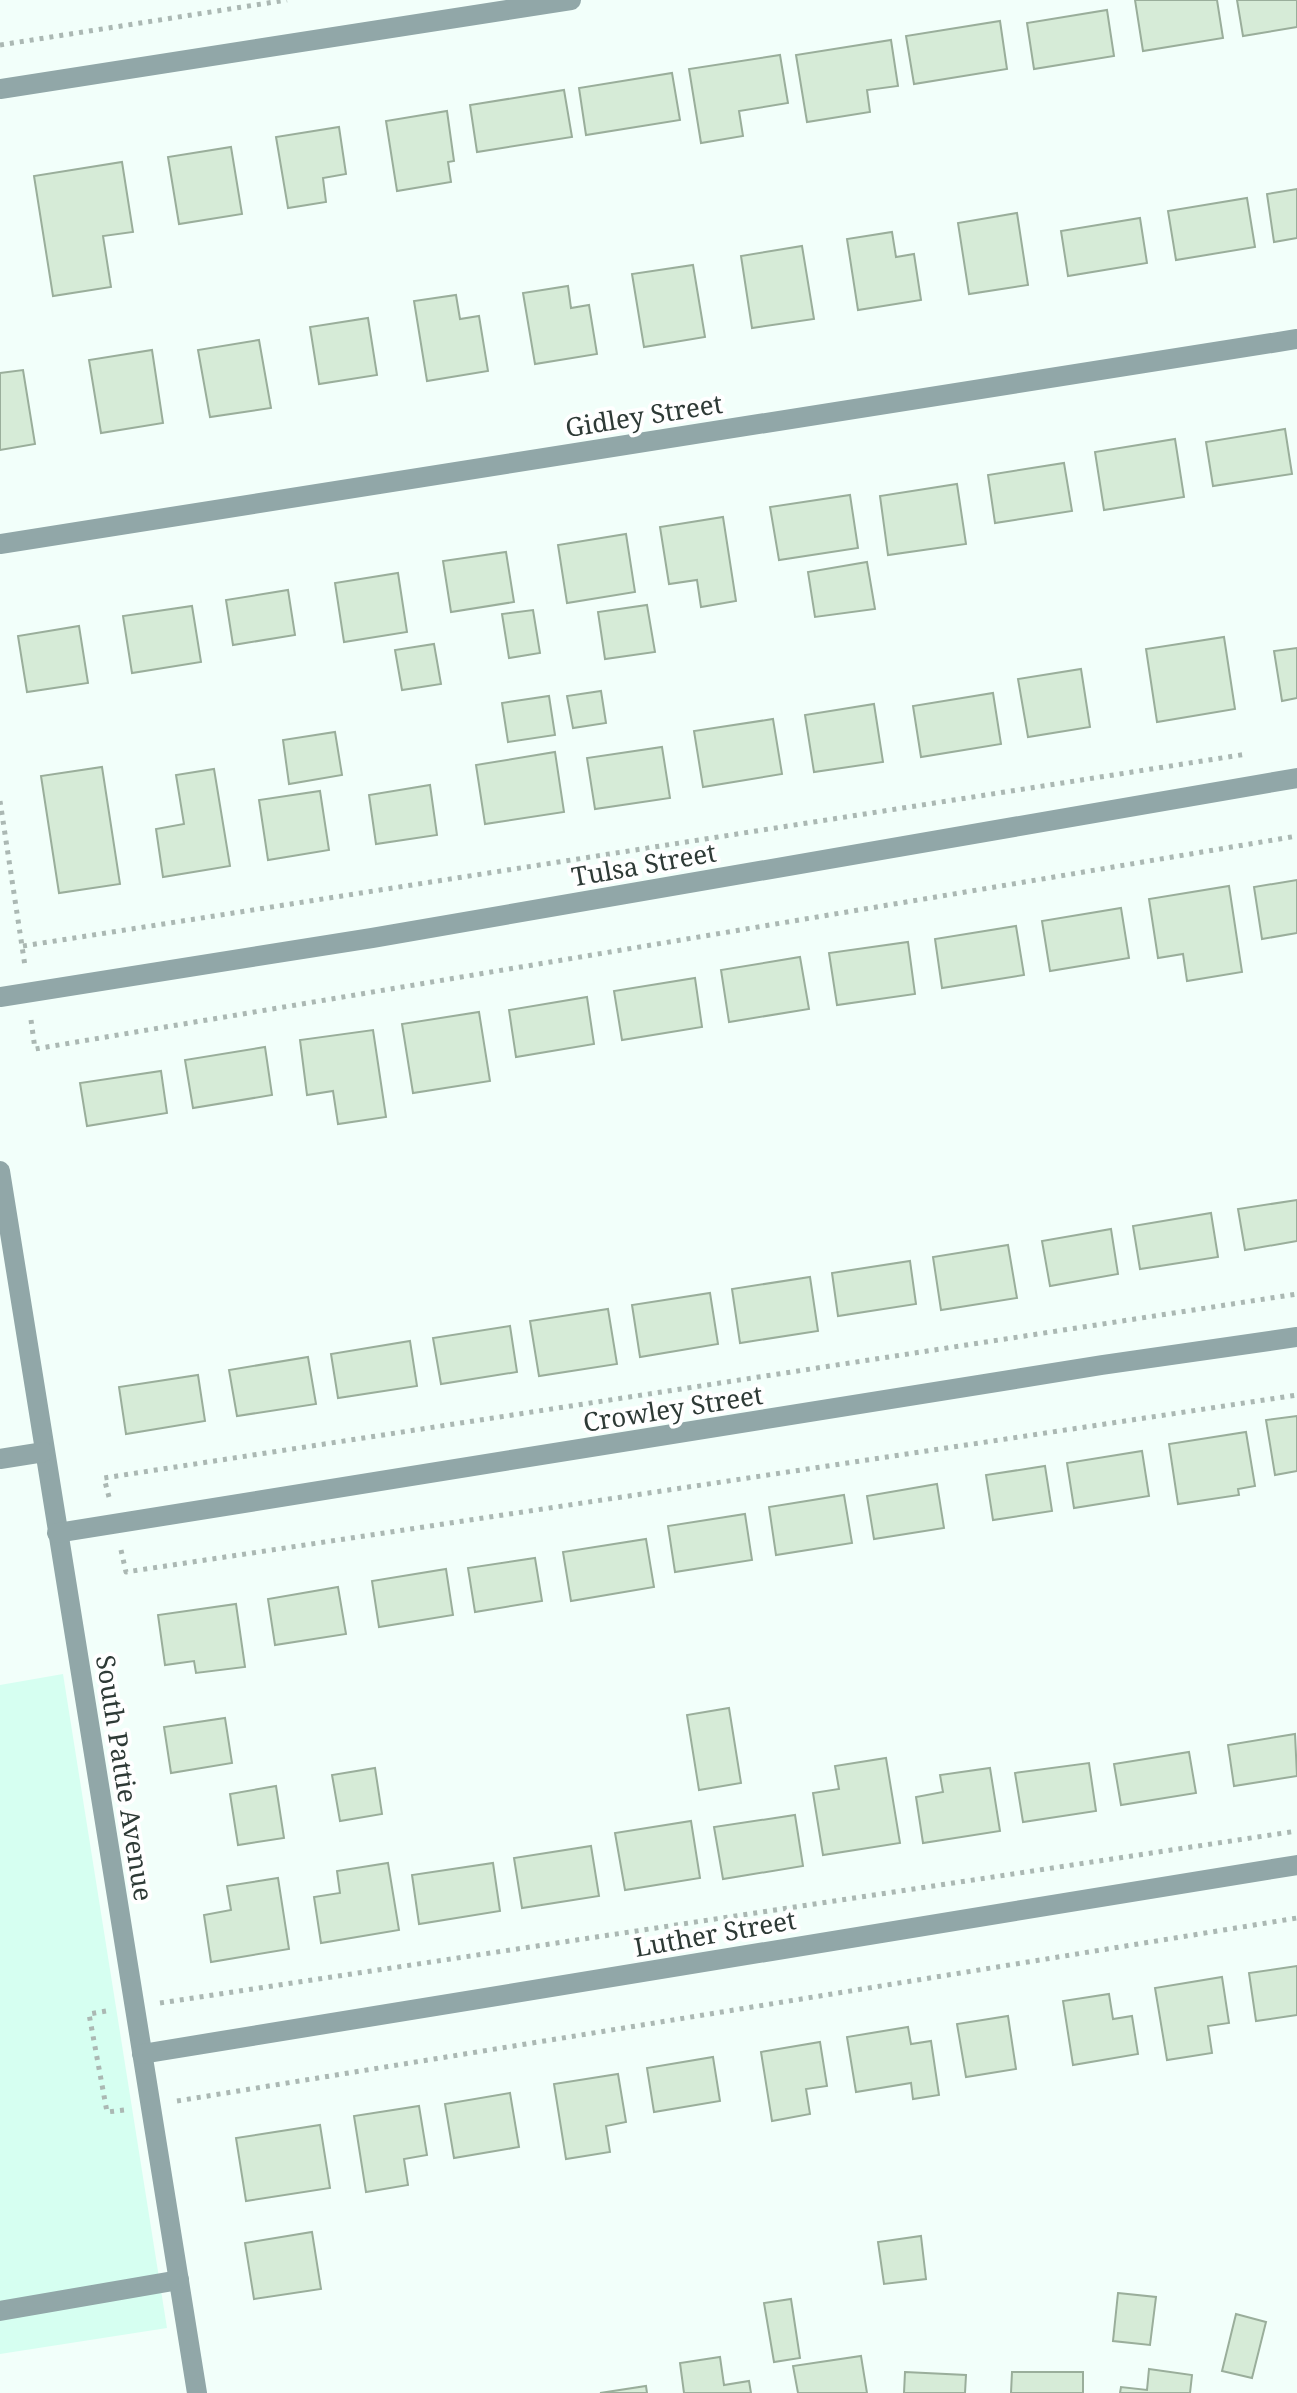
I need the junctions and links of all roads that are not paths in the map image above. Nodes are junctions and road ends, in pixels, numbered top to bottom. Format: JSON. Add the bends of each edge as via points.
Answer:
{"nodes":[{"id":1,"x":571,"y":0,"type":"edge"},
{"id":2,"x":0,"y":89,"type":"edge"},
{"id":3,"x":1297,"y":339,"type":"edge"},
{"id":4,"x":0,"y":544,"type":"edge"},
{"id":5,"x":1297,"y":778,"type":"edge"},
{"id":6,"x":0,"y":997,"type":"edge"},
{"id":7,"x":0,"y":1171,"type":"edge"},
{"id":8,"x":1297,"y":1337,"type":"edge"},
{"id":9,"x":44,"y":1452,"type":"junction"},
{"id":10,"x":0,"y":1459,"type":"edge"},
{"id":11,"x":57,"y":1533,"type":"junction"},
{"id":12,"x":1297,"y":1865,"type":"edge"},
{"id":13,"x":142,"y":2054,"type":"junction"},
{"id":14,"x":179,"y":2280,"type":"junction"},
{"id":15,"x":0,"y":2311,"type":"edge"},
{"id":16,"x":197,"y":2393,"type":"edge"}],
"edges":[{"from":1,"to":2,"type":"street"},
{"from":3,"to":4,"type":"street","name":"Gidley Street"},
{"from":5,"to":6,"type":"street","name":"Tulsa Street"},
{"from":7,"to":9,"type":"street","name":"South Pattie Avenue"},
{"from":8,"to":11,"type":"street","name":"Crowley Street"},
{"from":9,"to":10,"type":"street"},
{"from":9,"to":11,"type":"street","name":"South Pattie Avenue"},
{"from":11,"to":13,"type":"street","name":"South Pattie Avenue"},
{"from":12,"to":13,"type":"street","name":"Luther Street"},
{"from":13,"to":14,"type":"street","name":"South Pattie Avenue"},
{"from":14,"to":15,"type":"street"},
{"from":14,"to":16,"type":"street","name":"South Pattie Avenue"}]}
